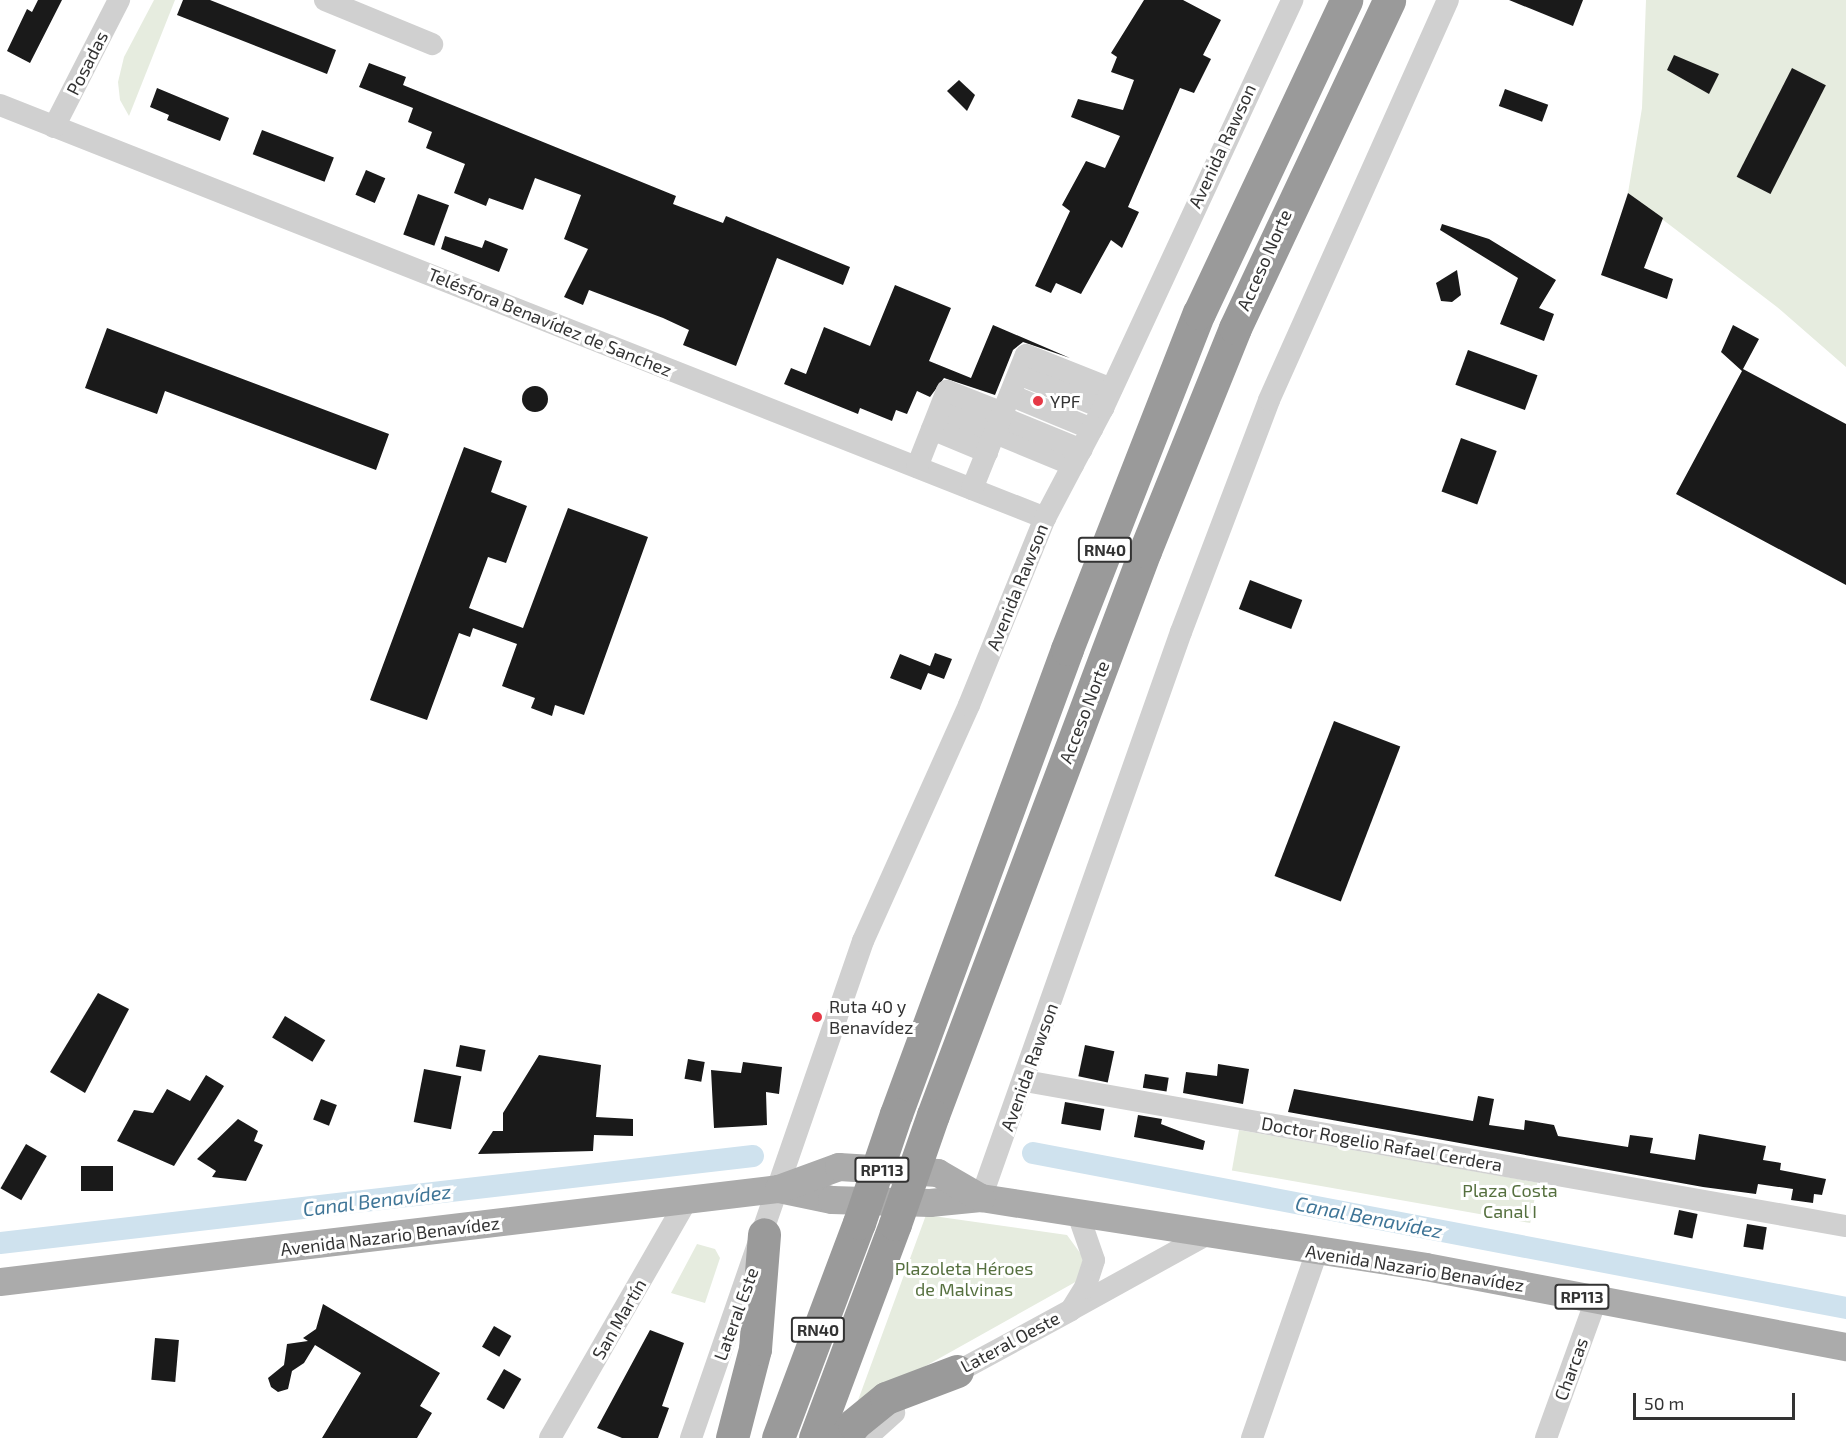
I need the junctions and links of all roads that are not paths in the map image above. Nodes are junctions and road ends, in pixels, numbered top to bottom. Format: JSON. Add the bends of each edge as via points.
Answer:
{"nodes":[{"id":1,"x":119,"y":0,"type":"edge"},
{"id":2,"x":325,"y":0,"type":"edge"},
{"id":3,"x":1292,"y":0,"type":"edge"},
{"id":4,"x":1346,"y":0,"type":"edge"},
{"id":5,"x":1389,"y":0,"type":"edge"},
{"id":6,"x":1448,"y":0,"type":"edge"},
{"id":7,"x":357,"y":6,"type":"edge"},
{"id":8,"x":432,"y":44,"type":"dead end"},
{"id":9,"x":0,"y":105,"type":"edge"},
{"id":10,"x":54,"y":127,"type":"junction"},
{"id":11,"x":1107,"y":398,"type":"junction"},
{"id":12,"x":999,"y":422,"type":"junction"},
{"id":13,"x":1092,"y":429,"type":"junction"},
{"id":14,"x":1077,"y":457,"type":"junction"},
{"id":15,"x":917,"y":467,"type":"junction"},
{"id":16,"x":972,"y":489,"type":"junction"},
{"id":17,"x":1045,"y":518,"type":"junction"},
{"id":18,"x":1025,"y":1081,"type":"junction"},
{"id":19,"x":779,"y":1189,"type":"junction"},
{"id":20,"x":981,"y":1198,"type":"junction"},
{"id":21,"x":687,"y":1200,"type":"junction"},
{"id":22,"x":1078,"y":1214,"type":"junction"},
{"id":23,"x":1846,"y":1226,"type":"edge"},
{"id":24,"x":764,"y":1234,"type":"junction"},
{"id":25,"x":1208,"y":1234,"type":"junction"},
{"id":26,"x":1317,"y":1251,"type":"junction"},
{"id":27,"x":0,"y":1282,"type":"edge"},
{"id":28,"x":1596,"y":1300,"type":"junction"},
{"id":29,"x":1071,"y":1310,"type":"junction"},
{"id":30,"x":1846,"y":1347,"type":"edge"},
{"id":31,"x":957,"y":1371,"type":"junction"},
{"id":32,"x":550,"y":1438,"type":"edge"},
{"id":33,"x":692,"y":1438,"type":"edge"},
{"id":34,"x":732,"y":1438,"type":"edge"},
{"id":35,"x":778,"y":1438,"type":"edge"},
{"id":36,"x":815,"y":1438,"type":"edge"},
{"id":37,"x":844,"y":1438,"type":"edge"},
{"id":38,"x":866,"y":1438,"type":"edge"},
{"id":39,"x":1252,"y":1438,"type":"edge"},
{"id":40,"x":1546,"y":1438,"type":"edge"}],
"edges":[{"from":1,"to":10,"type":"street","name":"Posadas"},
{"from":2,"to":7,"type":"street"},
{"from":3,"to":11,"type":"street","name":"Avenida Rawson"},
{"from":4,"to":35,"type":"highway","name":"Acceso Norte","number":"RN40","bridge":true,"via":[[1199,314],[1075,628]]},
{"from":5,"to":36,"type":"highway","name":"Acceso Norte","number":"RN40","bridge":true,"via":[[1235,328],[1145,551]]},
{"from":6,"to":18,"type":"street","name":"Avenida Rawson","via":[[1269,399],[1181,632]]},
{"from":7,"to":8,"type":"street"},
{"from":9,"to":10,"type":"street","name":"Telésfora Benavídez de Sanchez"},
{"from":10,"to":15,"type":"street","name":"Telésfora Benavídez de Sanchez"},
{"from":11,"to":12,"type":"street","via":[[1026,355]]},
{"from":11,"to":13,"type":"street","name":"Avenida Rawson"},
{"from":12,"to":13,"type":"street"},
{"from":12,"to":14,"type":"street"},
{"from":12,"to":15,"type":"street","via":[[936,420]]},
{"from":12,"to":16,"type":"street"},
{"from":13,"to":14,"type":"street","name":"Avenida Rawson"},
{"from":14,"to":17,"type":"street","name":"Avenida Rawson"},
{"from":15,"to":16,"type":"street","name":"Telésfora Benavídez de Sanchez"},
{"from":16,"to":17,"type":"street","name":"Telésfora Benavídez de Sanchez"},
{"from":17,"to":19,"type":"street","name":"Avenida Rawson","via":[[969,705],[863,941]]},
{"from":18,"to":20,"type":"street","name":"Avenida Rawson"},
{"from":18,"to":23,"type":"street","name":"Doctor Rogelio Rafael Cerdera"},
{"from":19,"to":20,"type":"main road","name":"Avenida Nazario Benavídez","number":"RP113","via":[[832,1200],[930,1203]]},
{"from":19,"to":21,"type":"main road","name":"Avenida Nazario Benavídez","number":"RP113"},
{"from":19,"to":24,"type":"street","name":"Lateral Este"},
{"from":20,"to":22,"type":"main road","name":"Avenida Nazario Benavídez","number":"RP113"},
{"from":21,"to":27,"type":"main road","name":"Avenida Nazario Benavídez","number":"RP113"},
{"from":21,"to":32,"type":"street","name":"San Martín"},
{"from":22,"to":25,"type":"main road","name":"Avenida Nazario Benavídez","number":"RP113"},
{"from":22,"to":29,"type":"street","name":"Lateral Oeste","via":[[1094,1260],[1085,1288]]},
{"from":24,"to":33,"type":"street","name":"Lateral Este"},
{"from":24,"to":34,"type":"highway","via":[[756,1349]]},
{"from":25,"to":26,"type":"main road","name":"Avenida Nazario Benavídez","number":"RP113"},
{"from":25,"to":29,"type":"street"},
{"from":26,"to":28,"type":"main road","name":"Avenida Nazario Benavídez","number":"RP113"},
{"from":26,"to":39,"type":"street"},
{"from":28,"to":30,"type":"main road","name":"Avenida Nazario Benavídez","number":"RP113"},
{"from":28,"to":40,"type":"street","name":"Charcas"},
{"from":29,"to":31,"type":"street","name":"Lateral Oeste"},
{"from":31,"to":37,"type":"highway","via":[[886,1398],[854,1424]]},
{"from":31,"to":38,"type":"street","name":"Lateral Oeste","via":[[893,1413]]}]}
